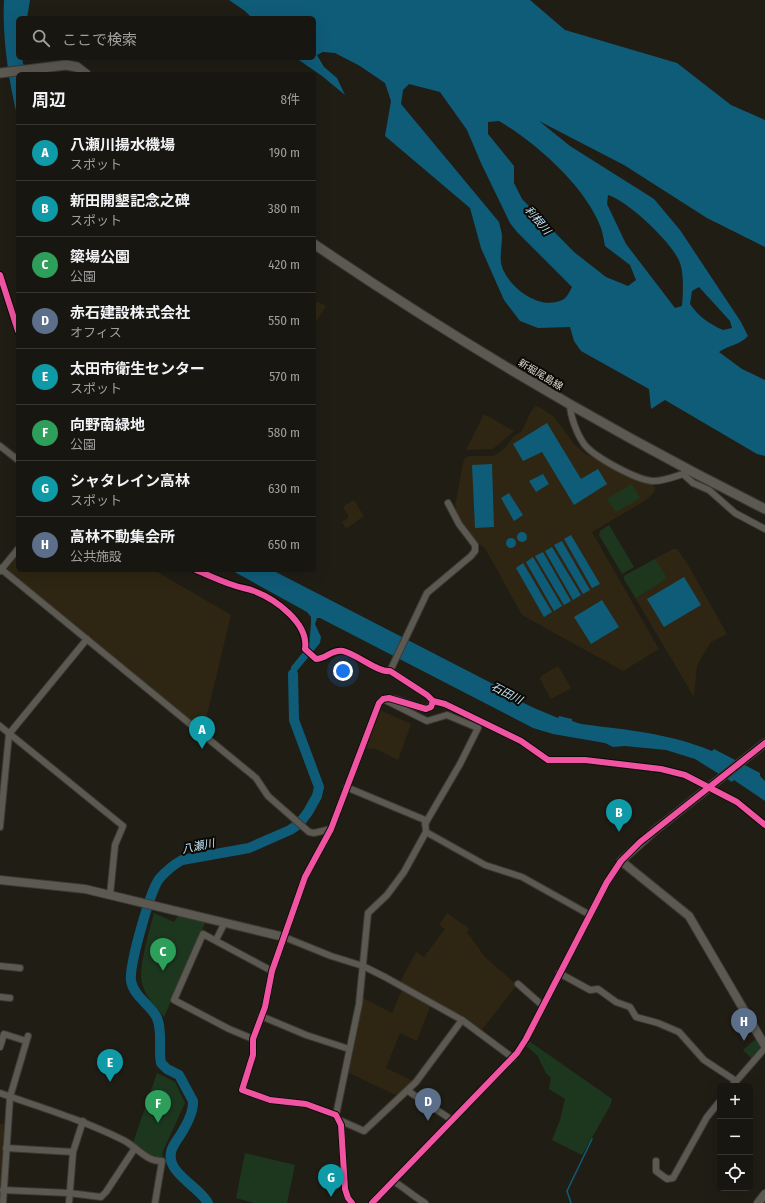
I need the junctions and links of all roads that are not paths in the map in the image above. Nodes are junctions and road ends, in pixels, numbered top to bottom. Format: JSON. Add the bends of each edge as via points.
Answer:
{"nodes":[{"id":1,"x":83,"y":72,"type":"edge"},
{"id":2,"x":0,"y":73,"type":"edge"},
{"id":3,"x":316,"y":245,"type":"edge"},
{"id":4,"x":570,"y":404,"type":"junction"},
{"id":5,"x":0,"y":446,"type":"edge"},
{"id":6,"x":16,"y":458,"type":"edge"},
{"id":7,"x":685,"y":471,"type":"junction"},
{"id":8,"x":448,"y":503,"type":"dead end"},
{"id":9,"x":765,"y":509,"type":"edge"},
{"id":10,"x":765,"y":529,"type":"edge"},
{"id":11,"x":16,"y":551,"type":"edge"},
{"id":12,"x":1,"y":569,"type":"edge"},
{"id":13,"x":87,"y":639,"type":"junction"},
{"id":14,"x":383,"y":699,"type":"junction"},
{"id":15,"x":0,"y":726,"type":"edge"},
{"id":16,"x":0,"y":732,"type":"edge"},
{"id":17,"x":9,"y":734,"type":"junction"},
{"id":18,"x":765,"y":743,"type":"edge"},
{"id":19,"x":346,"y":787,"type":"junction"},
{"id":20,"x":426,"y":824,"type":"junction"},
{"id":21,"x":0,"y":827,"type":"edge"},
{"id":22,"x":331,"y":829,"type":"junction"},
{"id":23,"x":426,"y":832,"type":"junction"},
{"id":24,"x":620,"y":861,"type":"junction"},
{"id":25,"x":0,"y":880,"type":"edge"},
{"id":26,"x":110,"y":895,"type":"junction"},
{"id":27,"x":590,"y":915,"type":"junction"},
{"id":28,"x":225,"y":922,"type":"junction"},
{"id":29,"x":284,"y":937,"type":"junction"},
{"id":30,"x":216,"y":940,"type":"junction"},
{"id":31,"x":0,"y":966,"type":"edge"},
{"id":32,"x":363,"y":966,"type":"junction"},
{"id":33,"x":20,"y":968,"type":"dead end"},
{"id":34,"x":272,"y":971,"type":"junction"},
{"id":35,"x":559,"y":973,"type":"junction"},
{"id":36,"x":518,"y":984,"type":"dead end"},
{"id":37,"x":0,"y":997,"type":"edge"},
{"id":38,"x":10,"y":998,"type":"dead end"},
{"id":39,"x":543,"y":1006,"type":"junction"},
{"id":40,"x":261,"y":1016,"type":"junction"},
{"id":41,"x":462,"y":1020,"type":"junction"},
{"id":42,"x":253,"y":1039,"type":"junction"},
{"id":43,"x":0,"y":1047,"type":"edge"},
{"id":44,"x":765,"y":1047,"type":"edge"},
{"id":45,"x":350,"y":1049,"type":"junction"},
{"id":46,"x":513,"y":1058,"type":"junction"},
{"id":47,"x":734,"y":1083,"type":"edge"},
{"id":48,"x":408,"y":1091,"type":"junction"},
{"id":49,"x":0,"y":1093,"type":"edge"},
{"id":50,"x":10,"y":1097,"type":"junction"},
{"id":51,"x":717,"y":1105,"type":"edge"},
{"id":52,"x":337,"y":1118,"type":"junction"},
{"id":53,"x":452,"y":1120,"type":"junction"},
{"id":54,"x":83,"y":1121,"type":"junction"},
{"id":55,"x":6,"y":1148,"type":"junction"},
{"id":56,"x":134,"y":1148,"type":"junction"},
{"id":57,"x":73,"y":1152,"type":"junction"},
{"id":58,"x":656,"y":1161,"type":"dead end"},
{"id":59,"x":393,"y":1181,"type":"junction"},
{"id":60,"x":4,"y":1190,"type":"junction"},
{"id":61,"x":69,"y":1193,"type":"junction"},
{"id":62,"x":765,"y":1194,"type":"edge"},
{"id":63,"x":3,"y":1203,"type":"edge"},
{"id":64,"x":69,"y":1203,"type":"edge"},
{"id":65,"x":155,"y":1203,"type":"edge"},
{"id":66,"x":352,"y":1203,"type":"edge"},
{"id":67,"x":372,"y":1203,"type":"edge"},
{"id":68,"x":425,"y":1203,"type":"edge"},
{"id":69,"x":758,"y":1203,"type":"edge"}],
"edges":[{"from":1,"to":2,"type":"main road","via":[[69,65]]},
{"from":3,"to":4,"type":"main road","name":"新堀尾島線","via":[[456,336]]},
{"from":4,"to":7,"type":"main road","name":"新堀尾島線"},
{"from":4,"to":7,"type":"street","via":[[571,414],[584,444],[607,461],[641,478],[653,481]]},
{"from":5,"to":6,"type":"street"},
{"from":7,"to":9,"type":"main road","name":"新堀尾島線"},
{"from":7,"to":10,"type":"street","via":[[693,483],[709,490],[735,513]]},
{"from":8,"to":14,"type":"street","via":[[476,548],[471,556],[427,593],[392,665],[391,673],[427,695],[433,702],[430,708],[422,709],[395,699]]},
{"from":11,"to":12,"type":"street"},
{"from":12,"to":13,"type":"street"},
{"from":13,"to":17,"type":"street"},
{"from":13,"to":22,"type":"street","via":[[256,778],[268,796],[306,829],[314,833]]},
{"from":14,"to":19,"type":"street","via":[[379,703]]},
{"from":14,"to":20,"type":"street","via":[[422,720],[430,721],[446,715],[478,728]]},
{"from":15,"to":17,"type":"street"},
{"from":16,"to":17,"type":"street"},
{"from":17,"to":21,"type":"street"},
{"from":17,"to":26,"type":"street","via":[[123,826],[115,845]]},
{"from":18,"to":24,"type":"street","via":[[644,838]]},
{"from":19,"to":20,"type":"street","via":[[425,820]]},
{"from":19,"to":22,"type":"street"},
{"from":20,"to":23,"type":"street"},
{"from":22,"to":29,"type":"street","via":[[308,868]]},
{"from":23,"to":27,"type":"street","via":[[486,865],[522,877]]},
{"from":23,"to":32,"type":"street","via":[[404,872],[368,913]]},
{"from":24,"to":27,"type":"street"},
{"from":24,"to":44,"type":"street","via":[[688,916]]},
{"from":25,"to":26,"type":"street","via":[[74,887]]},
{"from":26,"to":28,"type":"street"},
{"from":27,"to":35,"type":"street"},
{"from":28,"to":29,"type":"street"},
{"from":28,"to":30,"type":"street"},
{"from":29,"to":32,"type":"street"},
{"from":29,"to":34,"type":"street"},
{"from":30,"to":34,"type":"street"},
{"from":30,"to":42,"type":"street","via":[[203,934],[174,1000]]},
{"from":31,"to":33,"type":"street"},
{"from":32,"to":41,"type":"street","via":[[419,994]]},
{"from":32,"to":45,"type":"street","via":[[360,1004]]},
{"from":34,"to":40,"type":"street"},
{"from":35,"to":39,"type":"street"},
{"from":35,"to":47,"type":"street","via":[[590,990],[598,989],[616,1002],[630,1007],[636,1017],[679,1032],[704,1060]]},
{"from":36,"to":39,"type":"street"},
{"from":37,"to":38,"type":"street"},
{"from":39,"to":46,"type":"street"},
{"from":40,"to":42,"type":"street"},
{"from":40,"to":45,"type":"street","via":[[306,1035]]},
{"from":41,"to":46,"type":"street"},
{"from":41,"to":48,"type":"street"},
{"from":42,"to":52,"type":"street","via":[[253,1055],[242,1090],[270,1100],[306,1104]]},
{"from":43,"to":50,"type":"street","via":[[4,1034],[27,1038]]},
{"from":44,"to":47,"type":"street"},
{"from":45,"to":52,"type":"street"},
{"from":46,"to":53,"type":"street"},
{"from":48,"to":52,"type":"street","via":[[364,1131]]},
{"from":48,"to":53,"type":"street"},
{"from":49,"to":50,"type":"street"},
{"from":50,"to":54,"type":"street"},
{"from":50,"to":55,"type":"street"},
{"from":51,"to":58,"type":"street","via":[[673,1178],[667,1178],[656,1171]]},
{"from":52,"to":66,"type":"street","via":[[341,1125],[345,1189]]},
{"from":53,"to":59,"type":"street"},
{"from":54,"to":56,"type":"street","via":[[129,1143]]},
{"from":54,"to":57,"type":"street"},
{"from":55,"to":57,"type":"street"},
{"from":55,"to":60,"type":"street"},
{"from":56,"to":61,"type":"street","via":[[103,1195],[100,1197]]},
{"from":56,"to":65,"type":"street","via":[[151,1159],[162,1161]]},
{"from":57,"to":61,"type":"street"},
{"from":59,"to":67,"type":"street"},
{"from":59,"to":68,"type":"street"},
{"from":60,"to":61,"type":"street"},
{"from":60,"to":63,"type":"street"},
{"from":61,"to":64,"type":"street"},
{"from":62,"to":69,"type":"street"}]}
